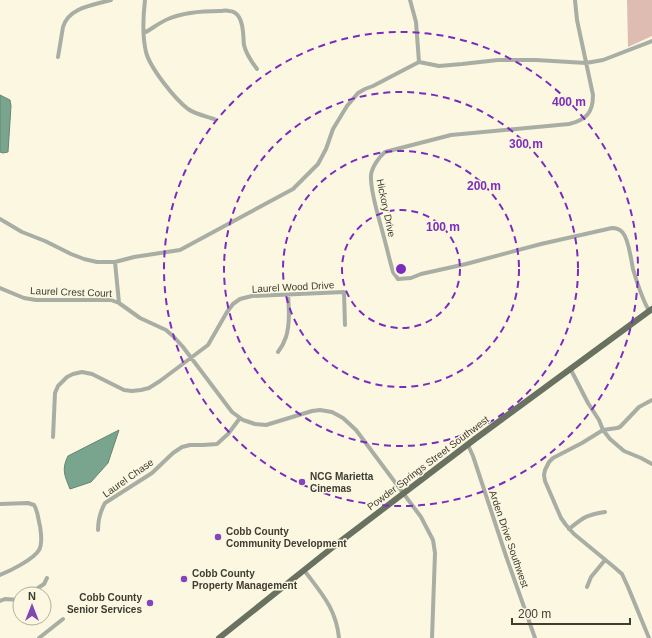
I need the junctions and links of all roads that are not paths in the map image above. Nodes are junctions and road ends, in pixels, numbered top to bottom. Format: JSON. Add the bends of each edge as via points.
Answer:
{"nodes":[{"id":1,"x":111,"y":0,"type":"edge"},
{"id":2,"x":145,"y":0,"type":"edge"},
{"id":3,"x":410,"y":0,"type":"edge"},
{"id":4,"x":575,"y":0,"type":"edge"},
{"id":5,"x":144,"y":33,"type":"junction"},
{"id":6,"x":652,"y":41,"type":"edge"},
{"id":7,"x":58,"y":58,"type":"dead end"},
{"id":8,"x":419,"y":62,"type":"junction"},
{"id":9,"x":586,"y":62,"type":"junction"},
{"id":10,"x":257,"y":69,"type":"dead end"},
{"id":11,"x":214,"y":119,"type":"dead end"},
{"id":12,"x":0,"y":219,"type":"edge"},
{"id":13,"x":115,"y":262,"type":"junction"},
{"id":14,"x":0,"y":288,"type":"edge"},
{"id":15,"x":288,"y":295,"type":"junction"},
{"id":16,"x":118,"y":303,"type":"junction"},
{"id":17,"x":650,"y":310,"type":"edge"},
{"id":18,"x":345,"y":325,"type":"dead end"},
{"id":19,"x":278,"y":352,"type":"dead end"},
{"id":20,"x":192,"y":358,"type":"junction"},
{"id":21,"x":570,"y":368,"type":"junction"},
{"id":22,"x":652,"y":400,"type":"edge"},
{"id":23,"x":240,"y":418,"type":"junction"},
{"id":24,"x":603,"y":430,"type":"junction"},
{"id":25,"x":53,"y":437,"type":"dead end"},
{"id":26,"x":468,"y":445,"type":"junction"},
{"id":27,"x":652,"y":464,"type":"edge"},
{"id":28,"x":403,"y":494,"type":"junction"},
{"id":29,"x":0,"y":504,"type":"edge"},
{"id":30,"x":605,"y":512,"type":"dead end"},
{"id":31,"x":569,"y":529,"type":"junction"},
{"id":32,"x":98,"y":530,"type":"dead end"},
{"id":33,"x":605,"y":560,"type":"junction"},
{"id":34,"x":304,"y":570,"type":"junction"},
{"id":35,"x":0,"y":575,"type":"edge"},
{"id":36,"x":47,"y":578,"type":"dead end"},
{"id":37,"x":41,"y":586,"type":"edge"},
{"id":38,"x":587,"y":587,"type":"dead end"},
{"id":39,"x":12,"y":599,"type":"edge"},
{"id":40,"x":0,"y":601,"type":"edge"},
{"id":41,"x":62,"y":618,"type":"dead end"},
{"id":42,"x":39,"y":638,"type":"edge"},
{"id":43,"x":219,"y":638,"type":"edge"},
{"id":44,"x":339,"y":638,"type":"edge"},
{"id":45,"x":432,"y":638,"type":"edge"},
{"id":46,"x":536,"y":638,"type":"edge"},
{"id":47,"x":649,"y":638,"type":"edge"}],
"edges":[{"from":1,"to":7,"type":"street","via":[[80,9],[64,22]]},
{"from":2,"to":5,"type":"street"},
{"from":3,"to":8,"type":"street","via":[[416,22]]},
{"from":4,"to":9,"type":"street","name":"Hickory Drive"},
{"from":5,"to":10,"type":"street","via":[[167,19],[182,14],[229,10],[240,18],[247,54]]},
{"from":5,"to":11,"type":"street","via":[[146,54],[174,95],[188,109]]},
{"from":6,"to":9,"type":"street","via":[[602,60]]},
{"from":8,"to":9,"type":"street","via":[[439,66],[498,60]]},
{"from":8,"to":13,"type":"street","via":[[354,97],[340,115],[318,164],[293,189],[180,250]]},
{"from":9,"to":17,"type":"street","name":"Hickory Drive","via":[[592,101],[588,113],[581,120],[569,124],[451,135],[381,155],[371,174],[390,262],[398,279],[406,278],[617,228],[623,232],[628,244],[633,270],[645,304]]},
{"from":12,"to":13,"type":"street","via":[[22,232],[84,259]]},
{"from":13,"to":16,"type":"street"},
{"from":14,"to":16,"type":"street","name":"Laurel Crest Court","via":[[30,299],[111,300]]},
{"from":15,"to":18,"type":"street","name":"Laurel Wood Drive","via":[[344,292]]},
{"from":15,"to":19,"type":"street","via":[[290,312],[286,337]]},
{"from":15,"to":20,"type":"street","name":"Laurel Wood Drive","via":[[240,299],[227,312],[208,345]]},
{"from":16,"to":20,"type":"street","via":[[140,318],[166,330]]},
{"from":17,"to":21,"type":"main road","name":"Powder Springs Street Southwest"},
{"from":20,"to":23,"type":"street","via":[[232,412]]},
{"from":20,"to":25,"type":"street","name":"Laurel Wood Drive","via":[[149,388],[141,390],[124,390],[92,374],[82,372],[67,377],[58,386],[55,394]]},
{"from":21,"to":24,"type":"street"},
{"from":21,"to":26,"type":"main road","name":"Powder Springs Street Southwest"},
{"from":22,"to":24,"type":"street","via":[[639,407],[620,427]]},
{"from":23,"to":28,"type":"street","via":[[266,425],[312,411],[332,412],[356,430]]},
{"from":23,"to":32,"type":"street","name":"Laurel Chase","via":[[217,444],[182,447],[152,473],[105,503],[100,511]]},
{"from":24,"to":27,"type":"street","via":[[624,451]]},
{"from":24,"to":31,"type":"street","via":[[553,458],[545,470],[545,481],[561,518]]},
{"from":26,"to":28,"type":"main road","name":"Powder Springs Street Southwest"},
{"from":26,"to":46,"type":"street","name":"Arden Drive Southwest"},
{"from":28,"to":34,"type":"main road","name":"Powder Springs Street Southwest"},
{"from":28,"to":45,"type":"street","via":[[424,522],[434,545]]},
{"from":29,"to":35,"type":"street","via":[[34,505],[41,534],[40,550]]},
{"from":30,"to":31,"type":"street","via":[[590,514]]},
{"from":31,"to":33,"type":"street"},
{"from":33,"to":38,"type":"street","via":[[591,577]]},
{"from":33,"to":47,"type":"street","via":[[618,570],[625,580]]},
{"from":34,"to":43,"type":"main road","name":"Powder Springs Street Southwest"},
{"from":34,"to":44,"type":"street","via":[[332,610]]},
{"from":36,"to":37,"type":"street"},
{"from":39,"to":40,"type":"street"},
{"from":41,"to":42,"type":"street"}]}
